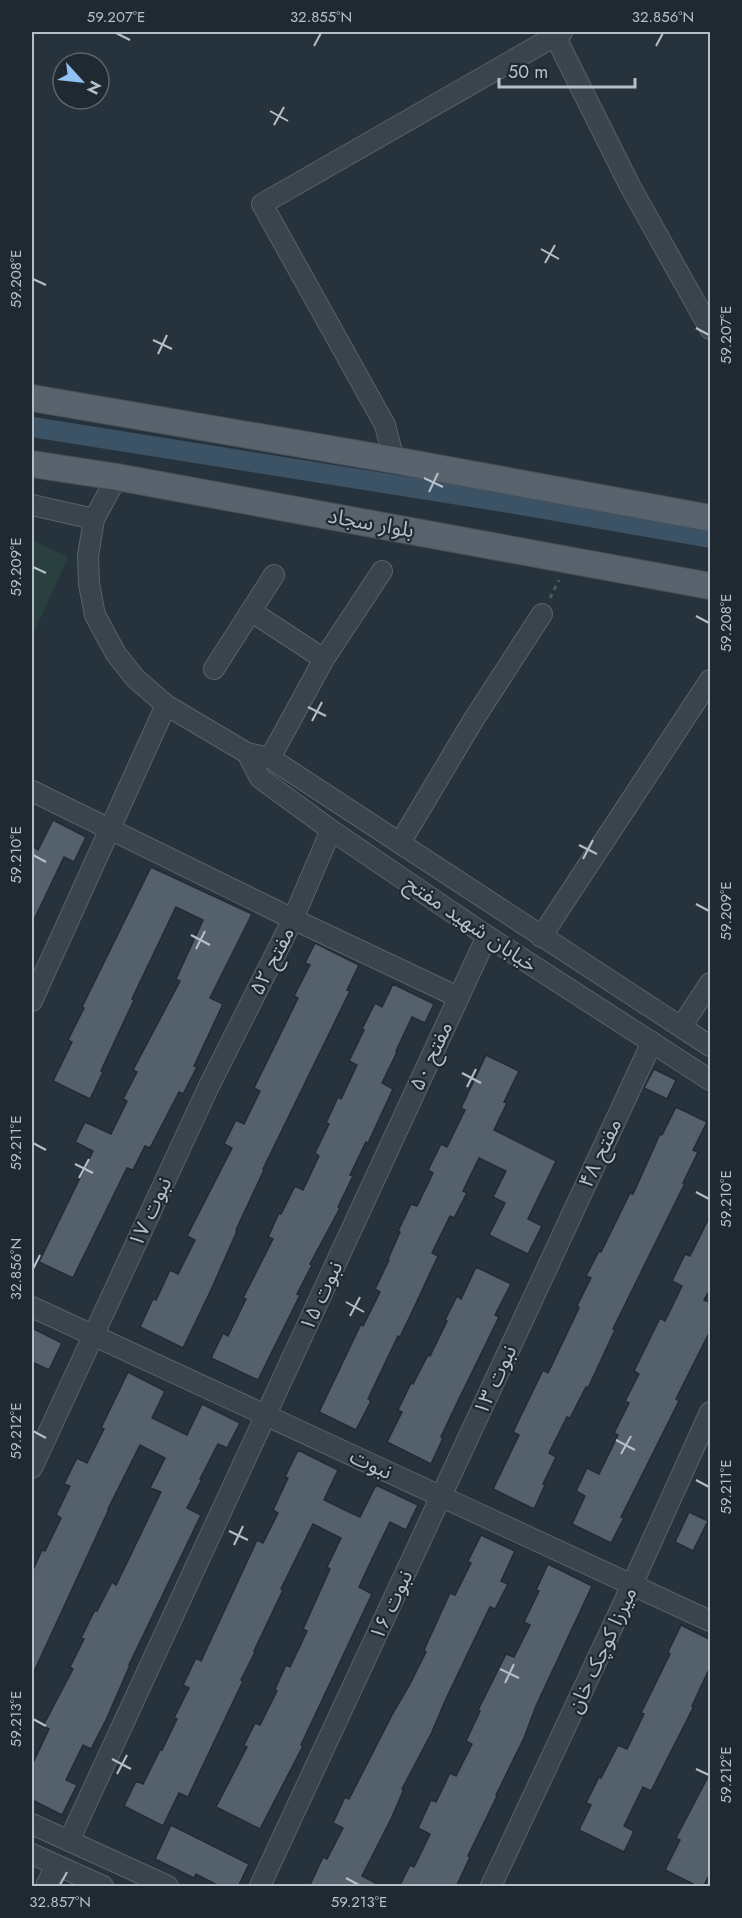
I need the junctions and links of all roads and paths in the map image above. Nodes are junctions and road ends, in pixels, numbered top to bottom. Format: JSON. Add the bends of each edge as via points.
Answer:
{"nodes":[{"id":1,"x":557,"y":33,"type":"edge"},
{"id":2,"x":711,"y":330,"type":"edge"},
{"id":3,"x":32,"y":398,"type":"edge"},
{"id":4,"x":394,"y":460,"type":"junction"},
{"id":5,"x":32,"y":464,"type":"edge"},
{"id":6,"x":117,"y":477,"type":"junction"},
{"id":7,"x":32,"y":505,"type":"edge"},
{"id":8,"x":711,"y":518,"type":"edge"},
{"id":9,"x":94,"y":519,"type":"junction"},
{"id":10,"x":570,"y":560,"type":"junction"},
{"id":11,"x":382,"y":571,"type":"dead end"},
{"id":12,"x":274,"y":575,"type":"dead end"},
{"id":13,"x":711,"y":586,"type":"edge"},
{"id":14,"x":252,"y":612,"type":"junction"},
{"id":15,"x":542,"y":614,"type":"joint"},
{"id":16,"x":324,"y":659,"type":"junction"},
{"id":17,"x":214,"y":669,"type":"dead end"},
{"id":18,"x":711,"y":680,"type":"edge"},
{"id":19,"x":166,"y":705,"type":"junction"},
{"id":20,"x":247,"y":753,"type":"junction"},
{"id":21,"x":270,"y":758,"type":"junction"},
{"id":22,"x":32,"y":791,"type":"edge"},
{"id":23,"x":109,"y":830,"type":"junction"},
{"id":24,"x":331,"y":830,"type":"junction"},
{"id":25,"x":400,"y":843,"type":"junction"},
{"id":26,"x":293,"y":919,"type":"junction"},
{"id":27,"x":487,"y":936,"type":"junction"},
{"id":28,"x":542,"y":937,"type":"junction"},
{"id":29,"x":711,"y":983,"type":"edge"},
{"id":30,"x":458,"y":997,"type":"junction"},
{"id":31,"x":32,"y":1001,"type":"edge"},
{"id":32,"x":681,"y":1027,"type":"junction"},
{"id":33,"x":652,"y":1042,"type":"junction"},
{"id":34,"x":711,"y":1046,"type":"edge"},
{"id":35,"x":711,"y":1080,"type":"edge"},
{"id":36,"x":208,"y":1088,"type":"joint"},
{"id":37,"x":376,"y":1176,"type":"joint"},
{"id":38,"x":549,"y":1264,"type":"joint"},
{"id":39,"x":32,"y":1307,"type":"edge"},
{"id":40,"x":93,"y":1336,"type":"junction"},
{"id":41,"x":711,"y":1412,"type":"edge"},
{"id":42,"x":266,"y":1415,"type":"junction"},
{"id":43,"x":32,"y":1468,"type":"edge"},
{"id":44,"x":441,"y":1496,"type":"junction"},
{"id":45,"x":632,"y":1585,"type":"junction"},
{"id":46,"x":711,"y":1621,"type":"edge"},
{"id":47,"x":32,"y":1824,"type":"edge"},
{"id":48,"x":69,"y":1841,"type":"junction"},
{"id":49,"x":32,"y":1854,"type":"edge"},
{"id":50,"x":56,"y":1865,"type":"junction"},
{"id":51,"x":46,"y":1887,"type":"edge"},
{"id":52,"x":103,"y":1887,"type":"edge"},
{"id":53,"x":168,"y":1887,"type":"edge"},
{"id":54,"x":260,"y":1887,"type":"edge"},
{"id":55,"x":491,"y":1887,"type":"edge"}],
"edges":[{"from":1,"to":2,"type":"street","via":[[630,186]]},
{"from":1,"to":4,"type":"street","via":[[262,204],[385,425]]},
{"from":3,"to":4,"type":"main road"},
{"from":4,"to":8,"type":"main road"},
{"from":5,"to":6,"type":"main road","name":"بلوار سجاد"},
{"from":6,"to":9,"type":"street","name":"خیابان شهید مفتح"},
{"from":6,"to":10,"type":"main road","name":"بلوار سجاد"},
{"from":7,"to":9,"type":"street"},
{"from":9,"to":19,"type":"street","name":"خیابان شهید مفتح","via":[[88,556],[95,615],[116,654],[135,678]]},
{"from":10,"to":13,"type":"main road","name":"بلوار سجاد"},
{"from":10,"to":15,"type":"path"},
{"from":11,"to":16,"type":"street"},
{"from":12,"to":14,"type":"street"},
{"from":14,"to":16,"type":"street"},
{"from":14,"to":17,"type":"street"},
{"from":15,"to":25,"type":"street"},
{"from":16,"to":21,"type":"street"},
{"from":18,"to":28,"type":"street"},
{"from":19,"to":20,"type":"street","name":"خیابان شهید مفتح"},
{"from":19,"to":23,"type":"street"},
{"from":20,"to":21,"type":"street","name":"خیابان شهید مفتح"},
{"from":20,"to":24,"type":"street","name":"خیابان شهید مفتح","via":[[260,778]]},
{"from":21,"to":25,"type":"street","name":"خیابان شهید مفتح"},
{"from":22,"to":23,"type":"street"},
{"from":23,"to":26,"type":"street"},
{"from":23,"to":31,"type":"street"},
{"from":24,"to":26,"type":"street","name":"مفتح ۵۲"},
{"from":24,"to":27,"type":"street","name":"خیابان شهید مفتح"},
{"from":25,"to":28,"type":"street","name":"خیابان شهید مفتح"},
{"from":26,"to":30,"type":"street"},
{"from":26,"to":36,"type":"street","name":"مفتح ۵۲"},
{"from":27,"to":30,"type":"street","name":"مفتح ۵۰"},
{"from":27,"to":33,"type":"street","name":"خیابان شهید مفتح"},
{"from":28,"to":32,"type":"street","name":"خیابان شهید مفتح"},
{"from":29,"to":32,"type":"street"},
{"from":30,"to":37,"type":"street","name":"مفتح ۵۰"},
{"from":32,"to":34,"type":"street","name":"خیابان شهید مفتح"},
{"from":33,"to":35,"type":"street","name":"خیابان شهید مفتح"},
{"from":33,"to":38,"type":"street","name":"مفتح ۴۸"},
{"from":36,"to":40,"type":"street","name":"نبوت ۱۷"},
{"from":37,"to":42,"type":"street","name":"نبوت ۱۵"},
{"from":38,"to":44,"type":"street","name":"نبوت ۱۳"},
{"from":39,"to":40,"type":"street","name":"نبوت"},
{"from":40,"to":42,"type":"street","name":"نبوت"},
{"from":40,"to":43,"type":"street","name":"نبوت ۱۷"},
{"from":41,"to":45,"type":"street","name":"میرزا کوچک خان"},
{"from":42,"to":44,"type":"street","name":"نبوت"},
{"from":42,"to":48,"type":"street","name":"نبوت ۱۵"},
{"from":44,"to":45,"type":"street","name":"نبوت"},
{"from":44,"to":54,"type":"street","name":"نبوت ۱۶"},
{"from":45,"to":46,"type":"street","name":"نبوت"},
{"from":45,"to":55,"type":"street","name":"میرزا کوچک خان"},
{"from":47,"to":48,"type":"street"},
{"from":48,"to":53,"type":"street"},
{"from":49,"to":50,"type":"street"},
{"from":50,"to":51,"type":"street"},
{"from":50,"to":52,"type":"street"}]}
